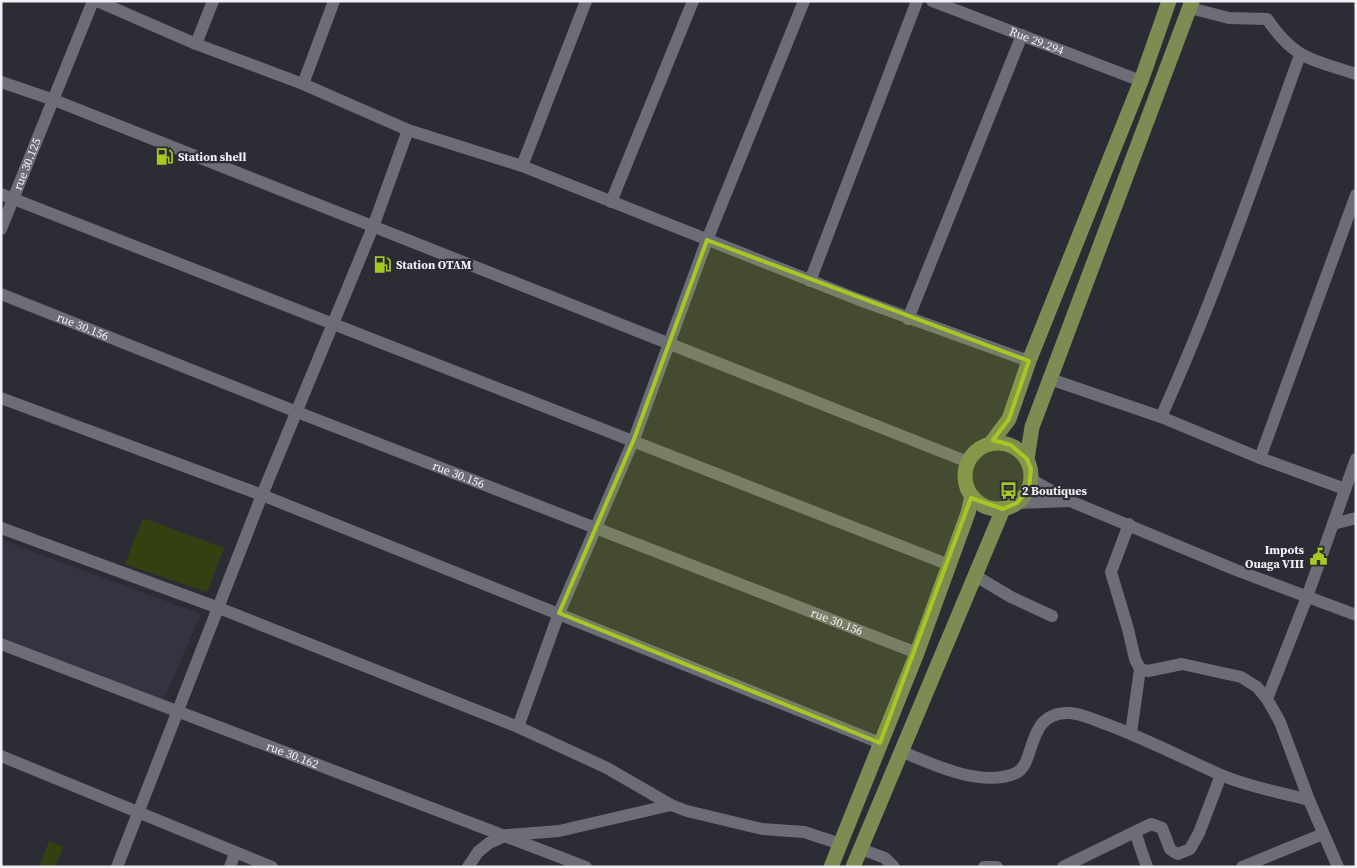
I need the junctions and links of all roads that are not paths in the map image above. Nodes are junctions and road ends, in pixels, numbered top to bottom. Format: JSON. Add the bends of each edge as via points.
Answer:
{"nodes":[{"id":1,"x":93,"y":1,"type":"edge"},
{"id":2,"x":97,"y":1,"type":"edge"},
{"id":3,"x":213,"y":1,"type":"edge"},
{"id":4,"x":334,"y":1,"type":"edge"},
{"id":5,"x":586,"y":1,"type":"edge"},
{"id":6,"x":692,"y":1,"type":"edge"},
{"id":7,"x":804,"y":1,"type":"edge"},
{"id":8,"x":917,"y":1,"type":"edge"},
{"id":9,"x":932,"y":1,"type":"edge"},
{"id":10,"x":1169,"y":1,"type":"edge"},
{"id":11,"x":1191,"y":4,"type":"edge"},
{"id":12,"x":1022,"y":35,"type":"junction"},
{"id":13,"x":196,"y":44,"type":"junction"},
{"id":14,"x":1300,"y":56,"type":"junction"},
{"id":15,"x":1356,"y":74,"type":"edge"},
{"id":16,"x":1141,"y":81,"type":"junction"},
{"id":17,"x":1,"y":82,"type":"edge"},
{"id":18,"x":303,"y":84,"type":"junction"},
{"id":19,"x":54,"y":100,"type":"junction"},
{"id":20,"x":408,"y":130,"type":"junction"},
{"id":21,"x":522,"y":166,"type":"junction"},
{"id":22,"x":1356,"y":195,"type":"edge"},
{"id":23,"x":7,"y":196,"type":"edge"},
{"id":24,"x":611,"y":202,"type":"junction"},
{"id":25,"x":373,"y":227,"type":"junction"},
{"id":26,"x":1,"y":229,"type":"edge"},
{"id":27,"x":707,"y":240,"type":"junction"},
{"id":28,"x":810,"y":281,"type":"junction"},
{"id":29,"x":1,"y":294,"type":"edge"},
{"id":30,"x":908,"y":319,"type":"junction"},
{"id":31,"x":333,"y":324,"type":"junction"},
{"id":32,"x":670,"y":344,"type":"junction"},
{"id":33,"x":1029,"y":362,"type":"junction"},
{"id":34,"x":1050,"y":379,"type":"junction"},
{"id":35,"x":1,"y":398,"type":"edge"},
{"id":36,"x":297,"y":412,"type":"junction"},
{"id":37,"x":1160,"y":417,"type":"junction"},
{"id":38,"x":634,"y":439,"type":"junction"},
{"id":39,"x":991,"y":443,"type":"junction"},
{"id":40,"x":1260,"y":458,"type":"junction"},
{"id":41,"x":1027,"y":459,"type":"junction"},
{"id":42,"x":1356,"y":459,"type":"edge"},
{"id":43,"x":968,"y":462,"type":"junction"},
{"id":44,"x":1032,"y":480,"type":"junction"},
{"id":45,"x":1345,"y":489,"type":"junction"},
{"id":46,"x":262,"y":495,"type":"junction"},
{"id":47,"x":972,"y":496,"type":"junction"},
{"id":48,"x":1070,"y":501,"type":"junction"},
{"id":49,"x":1017,"y":503,"type":"junction"},
{"id":50,"x":1002,"y":509,"type":"junction"},
{"id":51,"x":1356,"y":518,"type":"edge"},
{"id":52,"x":1129,"y":524,"type":"junction"},
{"id":53,"x":1333,"y":524,"type":"junction"},
{"id":54,"x":596,"y":527,"type":"junction"},
{"id":55,"x":1,"y":528,"type":"edge"},
{"id":56,"x":947,"y":564,"type":"junction"},
{"id":57,"x":974,"y":575,"type":"junction"},
{"id":58,"x":1307,"y":598,"type":"junction"},
{"id":59,"x":219,"y":608,"type":"junction"},
{"id":60,"x":559,"y":613,"type":"junction"},
{"id":61,"x":1356,"y":615,"type":"edge"},
{"id":62,"x":1052,"y":616,"type":"dead end"},
{"id":63,"x":1,"y":644,"type":"edge"},
{"id":64,"x":917,"y":653,"type":"junction"},
{"id":65,"x":1140,"y":668,"type":"junction"},
{"id":66,"x":1267,"y":699,"type":"junction"},
{"id":67,"x":178,"y":712,"type":"junction"},
{"id":68,"x":518,"y":727,"type":"junction"},
{"id":69,"x":1131,"y":733,"type":"junction"},
{"id":70,"x":880,"y":743,"type":"junction"},
{"id":71,"x":903,"y":752,"type":"junction"},
{"id":72,"x":1,"y":756,"type":"edge"},
{"id":73,"x":1221,"y":775,"type":"junction"},
{"id":74,"x":1309,"y":800,"type":"junction"},
{"id":75,"x":671,"y":805,"type":"junction"},
{"id":76,"x":140,"y":811,"type":"junction"},
{"id":77,"x":1135,"y":832,"type":"junction"},
{"id":78,"x":1323,"y":834,"type":"junction"},
{"id":79,"x":507,"y":835,"type":"junction"},
{"id":80,"x":841,"y":844,"type":"junction"},
{"id":81,"x":860,"y":849,"type":"junction"},
{"id":82,"x":235,"y":853,"type":"junction"},
{"id":83,"x":1178,"y":854,"type":"junction"},
{"id":84,"x":118,"y":867,"type":"edge"},
{"id":85,"x":230,"y":867,"type":"edge"},
{"id":86,"x":272,"y":867,"type":"edge"},
{"id":87,"x":468,"y":867,"type":"edge"},
{"id":88,"x":586,"y":867,"type":"edge"},
{"id":89,"x":831,"y":867,"type":"edge"},
{"id":90,"x":853,"y":867,"type":"edge"},
{"id":91,"x":894,"y":867,"type":"edge"},
{"id":92,"x":1063,"y":867,"type":"edge"},
{"id":93,"x":1147,"y":867,"type":"edge"},
{"id":94,"x":1182,"y":867,"type":"edge"},
{"id":95,"x":1242,"y":867,"type":"edge"},
{"id":96,"x":1338,"y":867,"type":"edge"}],
"edges":[{"from":1,"to":19,"type":"street","name":"rue 30.125"},
{"from":2,"to":13,"type":"street"},
{"from":3,"to":13,"type":"street"},
{"from":4,"to":18,"type":"street"},
{"from":5,"to":21,"type":"street"},
{"from":6,"to":24,"type":"street"},
{"from":7,"to":27,"type":"street"},
{"from":8,"to":28,"type":"street"},
{"from":9,"to":12,"type":"street","name":"Rue 29.294"},
{"from":10,"to":16,"type":"main road"},
{"from":11,"to":14,"type":"street","via":[[1229,18],[1267,19],[1280,38]]},
{"from":11,"to":34,"type":"main road"},
{"from":12,"to":16,"type":"street","name":"Rue 29.294"},
{"from":12,"to":30,"type":"street"},
{"from":13,"to":18,"type":"street"},
{"from":14,"to":15,"type":"street"},
{"from":14,"to":37,"type":"street","via":[[1190,350]]},
{"from":16,"to":33,"type":"main road"},
{"from":17,"to":19,"type":"street"},
{"from":18,"to":20,"type":"street"},
{"from":19,"to":23,"type":"street","name":"rue 30.125"},
{"from":19,"to":25,"type":"street"},
{"from":20,"to":21,"type":"street"},
{"from":20,"to":25,"type":"street"},
{"from":21,"to":24,"type":"street"},
{"from":22,"to":40,"type":"street"},
{"from":23,"to":26,"type":"street","name":"rue 30.125"},
{"from":23,"to":31,"type":"street"},
{"from":24,"to":27,"type":"street"},
{"from":25,"to":31,"type":"street"},
{"from":25,"to":32,"type":"street"},
{"from":27,"to":28,"type":"street"},
{"from":27,"to":32,"type":"street"},
{"from":28,"to":30,"type":"street"},
{"from":29,"to":36,"type":"street","name":"rue 30.156"},
{"from":30,"to":33,"type":"street"},
{"from":31,"to":36,"type":"street"},
{"from":31,"to":38,"type":"street"},
{"from":32,"to":38,"type":"street"},
{"from":32,"to":43,"type":"street"},
{"from":33,"to":39,"type":"main road","via":[[1009,419]]},
{"from":34,"to":37,"type":"street"},
{"from":34,"to":41,"type":"main road","via":[[1032,427]]},
{"from":35,"to":46,"type":"street"},
{"from":36,"to":46,"type":"street"},
{"from":36,"to":54,"type":"street","name":"rue 30.156"},
{"from":37,"to":40,"type":"street"},
{"from":38,"to":54,"type":"street"},
{"from":38,"to":56,"type":"street"},
{"from":39,"to":41,"type":"main road","via":[[1012,445]]},
{"from":39,"to":43,"type":"main road","via":[[974,453]]},
{"from":40,"to":45,"type":"street"},
{"from":41,"to":44,"type":"main road"},
{"from":42,"to":45,"type":"street"},
{"from":43,"to":47,"type":"main road","via":[[965,478]]},
{"from":44,"to":48,"type":"street"},
{"from":44,"to":49,"type":"main road"},
{"from":45,"to":53,"type":"street"},
{"from":46,"to":59,"type":"street"},
{"from":46,"to":60,"type":"street"},
{"from":47,"to":50,"type":"main road","via":[[988,507]]},
{"from":47,"to":56,"type":"main road"},
{"from":48,"to":49,"type":"street"},
{"from":48,"to":52,"type":"street"},
{"from":49,"to":50,"type":"main road"},
{"from":50,"to":57,"type":"main road"},
{"from":51,"to":53,"type":"street"},
{"from":52,"to":58,"type":"street"},
{"from":52,"to":65,"type":"street","via":[[1111,572]]},
{"from":53,"to":58,"type":"street"},
{"from":54,"to":60,"type":"street"},
{"from":54,"to":64,"type":"street","name":"rue 30.156"},
{"from":55,"to":59,"type":"street"},
{"from":56,"to":64,"type":"main road"},
{"from":57,"to":62,"type":"street"},
{"from":57,"to":71,"type":"main road"},
{"from":58,"to":61,"type":"street"},
{"from":58,"to":66,"type":"street"},
{"from":59,"to":67,"type":"street"},
{"from":59,"to":68,"type":"street"},
{"from":60,"to":68,"type":"street"},
{"from":60,"to":70,"type":"street"},
{"from":63,"to":67,"type":"street","name":"rue 30.162"},
{"from":64,"to":70,"type":"main road"},
{"from":65,"to":66,"type":"street","via":[[1148,671],[1182,664],[1220,671],[1241,677]]},
{"from":65,"to":69,"type":"street"},
{"from":66,"to":74,"type":"street","via":[[1280,722]]},
{"from":67,"to":76,"type":"street"},
{"from":67,"to":79,"type":"street","name":"rue 30.162"},
{"from":68,"to":75,"type":"street","via":[[607,768]]},
{"from":69,"to":71,"type":"street","via":[[1084,716],[1058,714],[1036,732],[1024,765],[1017,772],[1005,776],[957,774]]},
{"from":69,"to":73,"type":"street"},
{"from":70,"to":80,"type":"main road"},
{"from":71,"to":81,"type":"main road"},
{"from":72,"to":76,"type":"street"},
{"from":73,"to":74,"type":"street"},
{"from":73,"to":83,"type":"street","via":[[1193,845]]},
{"from":74,"to":78,"type":"street"},
{"from":75,"to":79,"type":"street","via":[[559,831]]},
{"from":75,"to":80,"type":"street","via":[[762,830],[804,832]]},
{"from":76,"to":82,"type":"street"},
{"from":76,"to":84,"type":"street"},
{"from":77,"to":83,"type":"street","via":[[1150,824],[1157,825],[1170,849]]},
{"from":77,"to":92,"type":"street"},
{"from":77,"to":93,"type":"street"},
{"from":78,"to":95,"type":"street"},
{"from":78,"to":96,"type":"street"},
{"from":79,"to":87,"type":"street","via":[[478,852]]},
{"from":79,"to":88,"type":"street","name":"rue 30.162"},
{"from":80,"to":89,"type":"main road"},
{"from":81,"to":90,"type":"main road"},
{"from":81,"to":91,"type":"street","via":[[885,858]]},
{"from":82,"to":85,"type":"street"},
{"from":82,"to":86,"type":"street"},
{"from":83,"to":94,"type":"street"}]}
